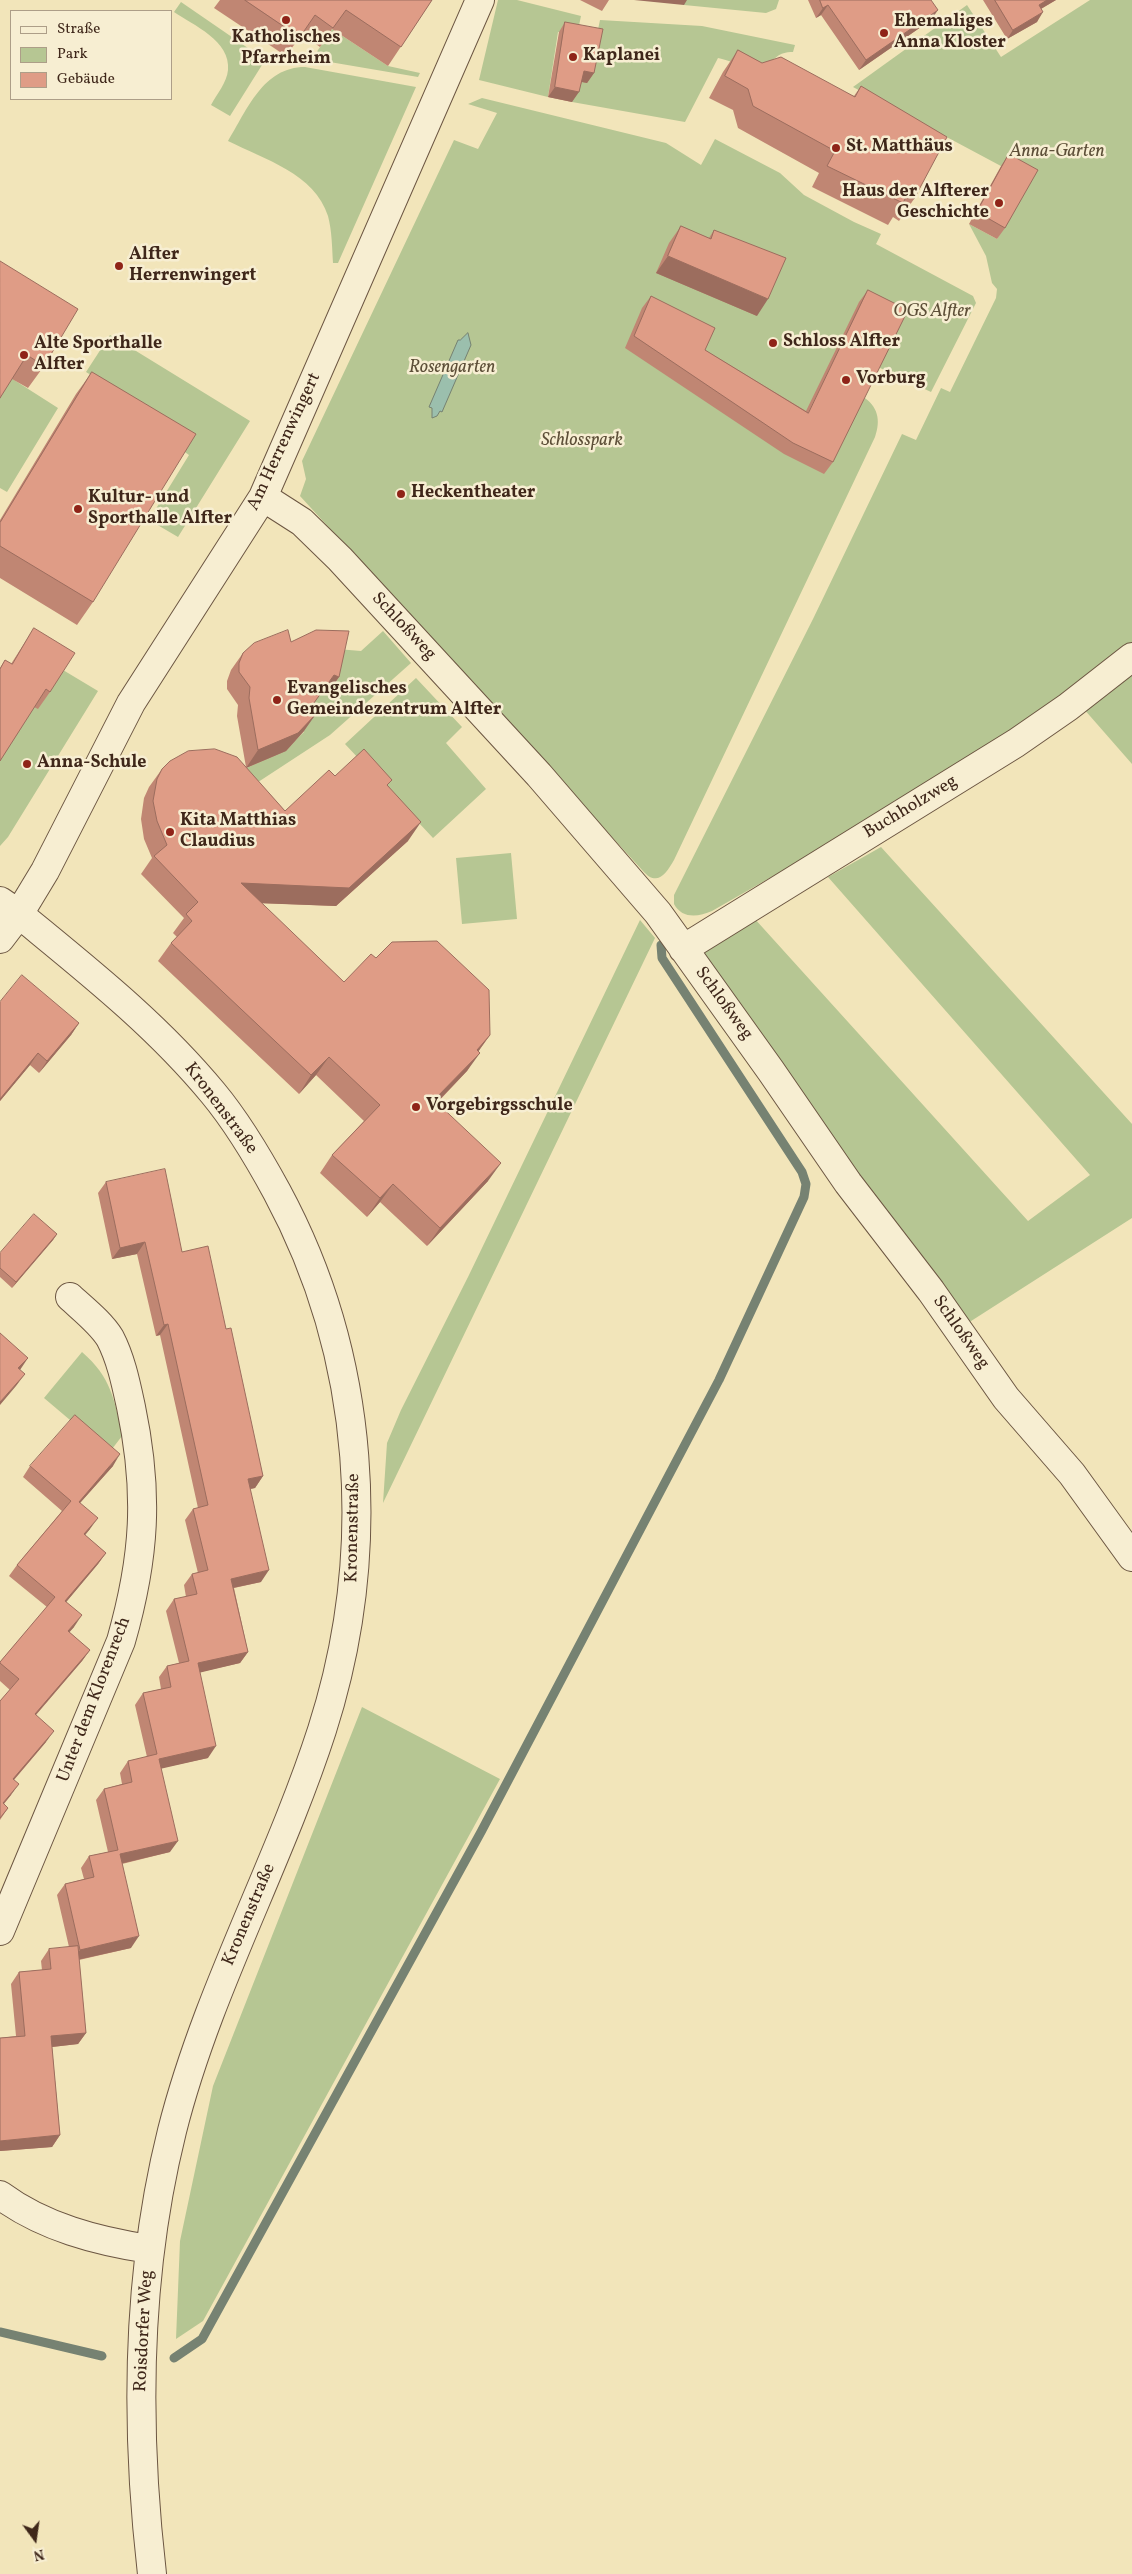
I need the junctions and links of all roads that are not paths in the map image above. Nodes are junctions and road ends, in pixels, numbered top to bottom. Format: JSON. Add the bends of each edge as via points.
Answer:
{"nodes":[{"id":1,"x":480,"y":0,"type":"edge"},
{"id":2,"x":263,"y":497,"type":"junction"},
{"id":3,"x":1132,"y":656,"type":"edge"},
{"id":4,"x":10,"y":908,"type":"edge"},
{"id":5,"x":0,"y":939,"type":"edge"},
{"id":6,"x":683,"y":948,"type":"junction"},
{"id":7,"x":70,"y":1296,"type":"dead end"},
{"id":8,"x":1132,"y":1557,"type":"edge"},
{"id":9,"x":0,"y":1931,"type":"edge"},
{"id":10,"x":0,"y":2195,"type":"edge"},
{"id":11,"x":149,"y":2249,"type":"junction"},
{"id":12,"x":152,"y":2574,"type":"edge"}],
"edges":[{"from":1,"to":2,"type":"street","name":"Am Herrenwingert"},
{"from":2,"to":4,"type":"street","name":"Am Herrenwingert","via":[[131,703],[53,856]]},
{"from":2,"to":6,"type":"street","name":"Schloßweg","via":[[316,534],[366,587],[539,775],[658,913]]},
{"from":3,"to":6,"type":"street","name":"Buchholzweg","via":[[1068,707],[1008,748]]},
{"from":4,"to":5,"type":"street","name":"Am Herrenwingert"},
{"from":4,"to":11,"type":"street","name":"Kronenstraße","via":[[140,1015],[212,1092],[242,1133],[285,1208],[323,1299],[343,1369],[353,1434],[357,1507],[355,1558],[348,1625],[335,1688],[296,1803],[216,1997],[187,2078],[167,2153]]},
{"from":6,"to":8,"type":"street","name":"Schloßweg","via":[[848,1183],[931,1291],[1006,1398],[1072,1474]]},
{"from":7,"to":9,"type":"street","name":"Unter dem Klorenrech","via":[[109,1337],[123,1372],[141,1469],[142,1539],[132,1603],[121,1641]]},
{"from":10,"to":11,"type":"street","name":"Roisdorfer Weg","via":[[18,2208],[57,2226],[98,2239]]},
{"from":11,"to":12,"type":"street","name":"Roisdorfer Weg","via":[[141,2455]]}]}
